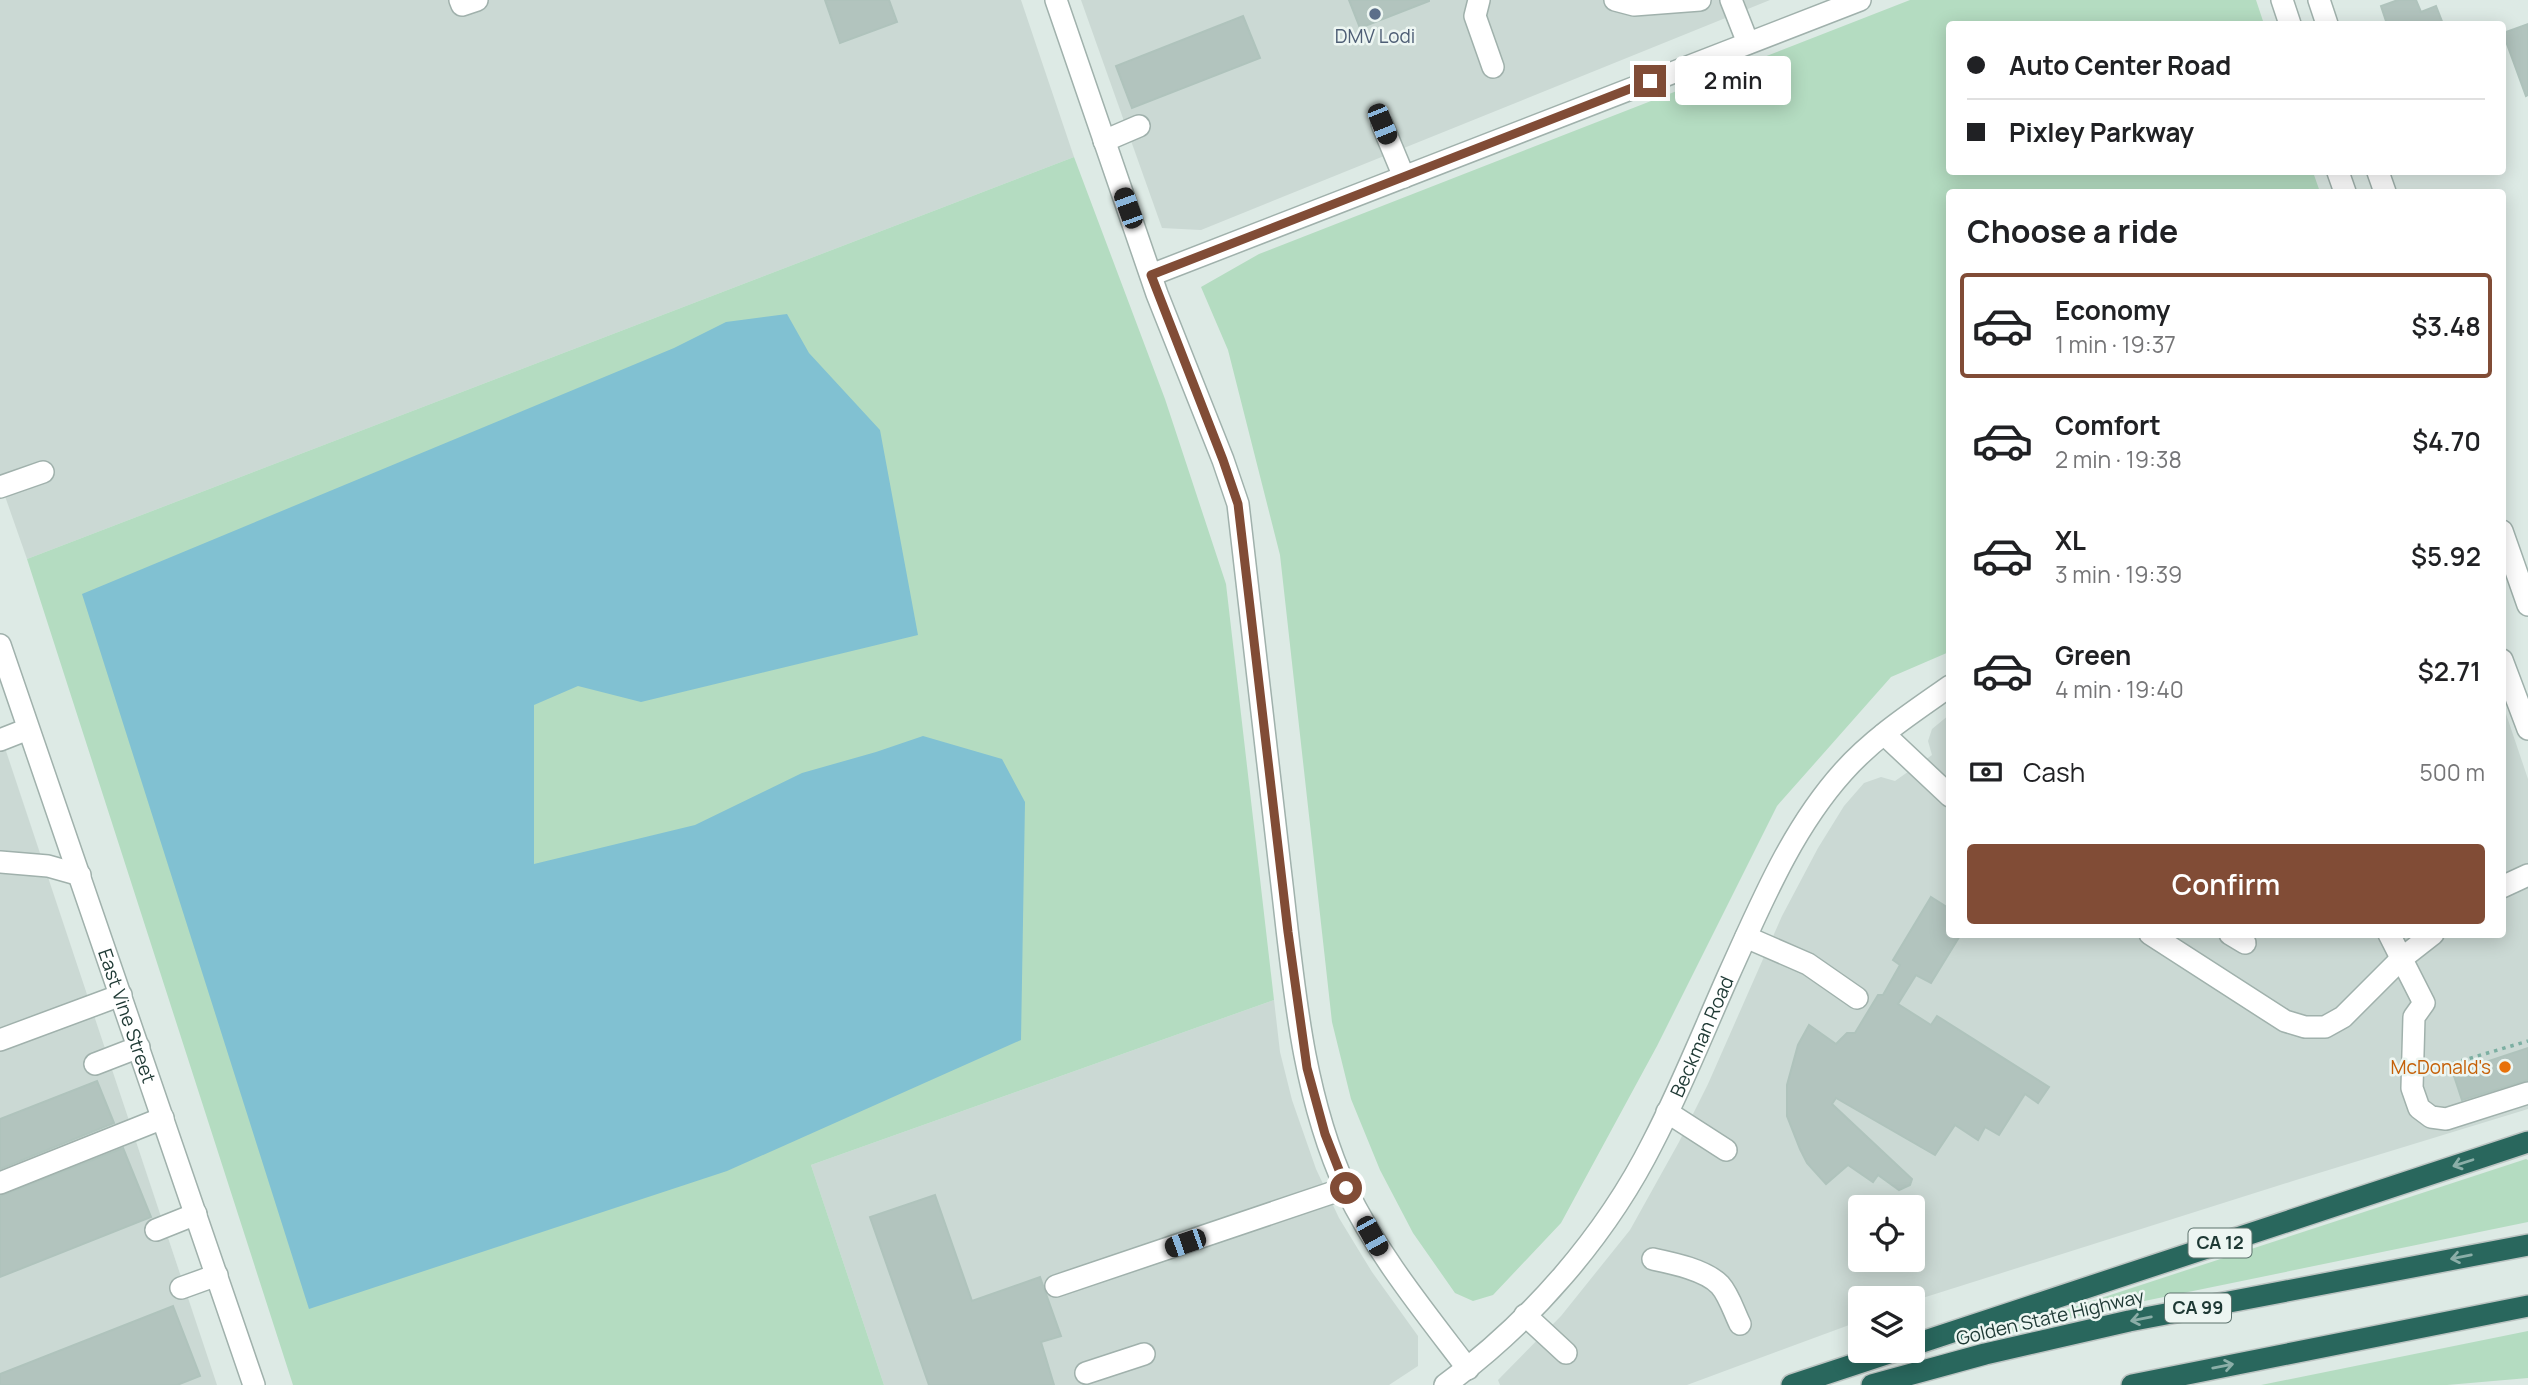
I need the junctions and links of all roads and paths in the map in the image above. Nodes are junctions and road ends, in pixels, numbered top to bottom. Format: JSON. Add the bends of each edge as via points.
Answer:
{"nodes":[{"id":1,"x":460,"y":0,"type":"edge"},
{"id":2,"x":477,"y":0,"type":"edge"},
{"id":3,"x":1056,"y":0,"type":"edge"},
{"id":4,"x":1479,"y":0,"type":"edge"},
{"id":5,"x":1615,"y":0,"type":"edge"},
{"id":6,"x":1700,"y":0,"type":"edge"},
{"id":7,"x":1731,"y":0,"type":"edge"},
{"id":8,"x":1860,"y":0,"type":"edge"},
{"id":9,"x":2282,"y":0,"type":"edge"},
{"id":10,"x":2319,"y":0,"type":"edge"},
{"id":11,"x":2289,"y":21,"type":"edge"},
{"id":12,"x":2326,"y":21,"type":"edge"},
{"id":13,"x":1748,"y":43,"type":"junction"},
{"id":14,"x":1493,"y":68,"type":"dead end"},
{"id":15,"x":1382,"y":124,"type":"dead end"},
{"id":16,"x":1139,"y":126,"type":"dead end"},
{"id":17,"x":1104,"y":141,"type":"junction"},
{"id":18,"x":1404,"y":177,"type":"junction"},
{"id":19,"x":1151,"y":275,"type":"junction"},
{"id":20,"x":43,"y":472,"type":"dead end"},
{"id":21,"x":0,"y":487,"type":"edge"},
{"id":22,"x":2506,"y":542,"type":"edge"},
{"id":23,"x":2528,"y":605,"type":"edge"},
{"id":24,"x":0,"y":645,"type":"edge"},
{"id":25,"x":2506,"y":670,"type":"edge"},
{"id":26,"x":1946,"y":689,"type":"edge"},
{"id":27,"x":2526,"y":718,"type":"edge"},
{"id":28,"x":27,"y":729,"type":"junction"},
{"id":29,"x":1884,"y":734,"type":"junction"},
{"id":30,"x":0,"y":740,"type":"edge"},
{"id":31,"x":1946,"y":792,"type":"edge"},
{"id":32,"x":0,"y":862,"type":"edge"},
{"id":33,"x":80,"y":875,"type":"junction"},
{"id":34,"x":2528,"y":875,"type":"edge"},
{"id":35,"x":2506,"y":885,"type":"edge"},
{"id":36,"x":1746,"y":937,"type":"junction"},
{"id":37,"x":2161,"y":938,"type":"edge"},
{"id":38,"x":2391,"y":938,"type":"edge"},
{"id":39,"x":2428,"y":938,"type":"edge"},
{"id":40,"x":2400,"y":959,"type":"junction"},
{"id":41,"x":121,"y":995,"type":"junction"},
{"id":42,"x":1857,"y":998,"type":"dead end"},
{"id":43,"x":0,"y":1040,"type":"edge"},
{"id":44,"x":2528,"y":1041,"type":"edge"},
{"id":45,"x":139,"y":1046,"type":"junction"},
{"id":46,"x":95,"y":1064,"type":"dead end"},
{"id":47,"x":2437,"y":1068,"type":"dead end"},
{"id":48,"x":2528,"y":1093,"type":"edge"},
{"id":49,"x":1667,"y":1112,"type":"junction"},
{"id":50,"x":163,"y":1118,"type":"junction"},
{"id":51,"x":2528,"y":1142,"type":"edge"},
{"id":52,"x":1726,"y":1150,"type":"dead end"},
{"id":53,"x":0,"y":1183,"type":"edge"},
{"id":54,"x":1346,"y":1188,"type":"junction"},
{"id":55,"x":196,"y":1214,"type":"junction"},
{"id":56,"x":156,"y":1230,"type":"dead end"},
{"id":57,"x":2528,"y":1245,"type":"edge"},
{"id":58,"x":1653,"y":1259,"type":"dead end"},
{"id":59,"x":217,"y":1275,"type":"junction"},
{"id":60,"x":1056,"y":1286,"type":"dead end"},
{"id":61,"x":181,"y":1288,"type":"dead end"},
{"id":62,"x":2528,"y":1307,"type":"edge"},
{"id":63,"x":1525,"y":1315,"type":"junction"},
{"id":64,"x":1740,"y":1325,"type":"dead end"},
{"id":65,"x":1925,"y":1341,"type":"edge"},
{"id":66,"x":1566,"y":1353,"type":"dead end"},
{"id":67,"x":1144,"y":1354,"type":"dead end"},
{"id":68,"x":1859,"y":1363,"type":"edge"},
{"id":69,"x":1468,"y":1369,"type":"junction"},
{"id":70,"x":1086,"y":1373,"type":"dead end"},
{"id":71,"x":254,"y":1385,"type":"edge"},
{"id":72,"x":1445,"y":1385,"type":"edge"},
{"id":73,"x":1792,"y":1385,"type":"edge"},
{"id":74,"x":1872,"y":1385,"type":"edge"},
{"id":75,"x":2132,"y":1385,"type":"edge"}],
"edges":[{"from":1,"to":2,"type":"street","via":[[462,5]]},
{"from":3,"to":17,"type":"street"},
{"from":4,"to":14,"type":"street","via":[[1475,16]]},
{"from":5,"to":6,"type":"street","via":[[1634,5]]},
{"from":7,"to":13,"type":"street"},
{"from":8,"to":13,"type":"street"},
{"from":9,"to":11,"type":"street"},
{"from":10,"to":12,"type":"street"},
{"from":13,"to":18,"type":"street"},
{"from":15,"to":18,"type":"street"},
{"from":16,"to":17,"type":"street"},
{"from":17,"to":19,"type":"street"},
{"from":18,"to":19,"type":"street"},
{"from":19,"to":54,"type":"street","via":[[1238,504],[1307,1068]]},
{"from":20,"to":21,"type":"street"},
{"from":22,"to":23,"type":"street"},
{"from":24,"to":28,"type":"street","name":"East Vine Street"},
{"from":25,"to":27,"type":"street"},
{"from":26,"to":29,"type":"street","name":"Beckman Road"},
{"from":28,"to":30,"type":"street"},
{"from":28,"to":33,"type":"street","name":"East Vine Street"},
{"from":29,"to":31,"type":"street"},
{"from":29,"to":36,"type":"street","name":"Beckman Road","via":[[1843,771],[1816,806],[1770,883]]},
{"from":32,"to":33,"type":"street","via":[[48,866]]},
{"from":33,"to":41,"type":"street","name":"East Vine Street"},
{"from":34,"to":35,"type":"street"},
{"from":36,"to":42,"type":"street","via":[[1808,964]]},
{"from":36,"to":49,"type":"street","name":"Beckman Road"},
{"from":37,"to":40,"type":"street","via":[[2285,1021],[2305,1027],[2325,1027],[2343,1017]]},
{"from":38,"to":40,"type":"street"},
{"from":39,"to":40,"type":"street"},
{"from":40,"to":48,"type":"street","via":[[2424,1003],[2414,1017],[2412,1088],[2419,1108],[2431,1117],[2446,1119]]},
{"from":41,"to":43,"type":"street"},
{"from":41,"to":45,"type":"street","name":"East Vine Street"},
{"from":44,"to":47,"type":"path"},
{"from":45,"to":46,"type":"street"},
{"from":45,"to":50,"type":"street","name":"East Vine Street"},
{"from":49,"to":52,"type":"street"},
{"from":49,"to":63,"type":"street","name":"Beckman Road","via":[[1625,1192],[1587,1247]]},
{"from":50,"to":53,"type":"street"},
{"from":50,"to":55,"type":"street","name":"East Vine Street"},
{"from":51,"to":65,"type":"highway","number":"CA 12","one_way":true},
{"from":54,"to":60,"type":"street"},
{"from":54,"to":69,"type":"street","via":[[1385,1259]]},
{"from":55,"to":56,"type":"street"},
{"from":55,"to":59,"type":"street","name":"East Vine Street"},
{"from":57,"to":74,"type":"highway","name":"Golden State Highway","number":"CA 99","one_way":true,"via":[[2129,1321]]},
{"from":58,"to":64,"type":"street","via":[[1690,1269],[1721,1286]]},
{"from":59,"to":61,"type":"street"},
{"from":59,"to":71,"type":"street","name":"East Vine Street"},
{"from":75,"to":62,"type":"highway","one_way":true},
{"from":63,"to":66,"type":"street"},
{"from":63,"to":69,"type":"street","name":"Beckman Road"},
{"from":67,"to":70,"type":"street"},
{"from":68,"to":73,"type":"highway"},
{"from":69,"to":72,"type":"street","name":"Beckman Road"}]}
